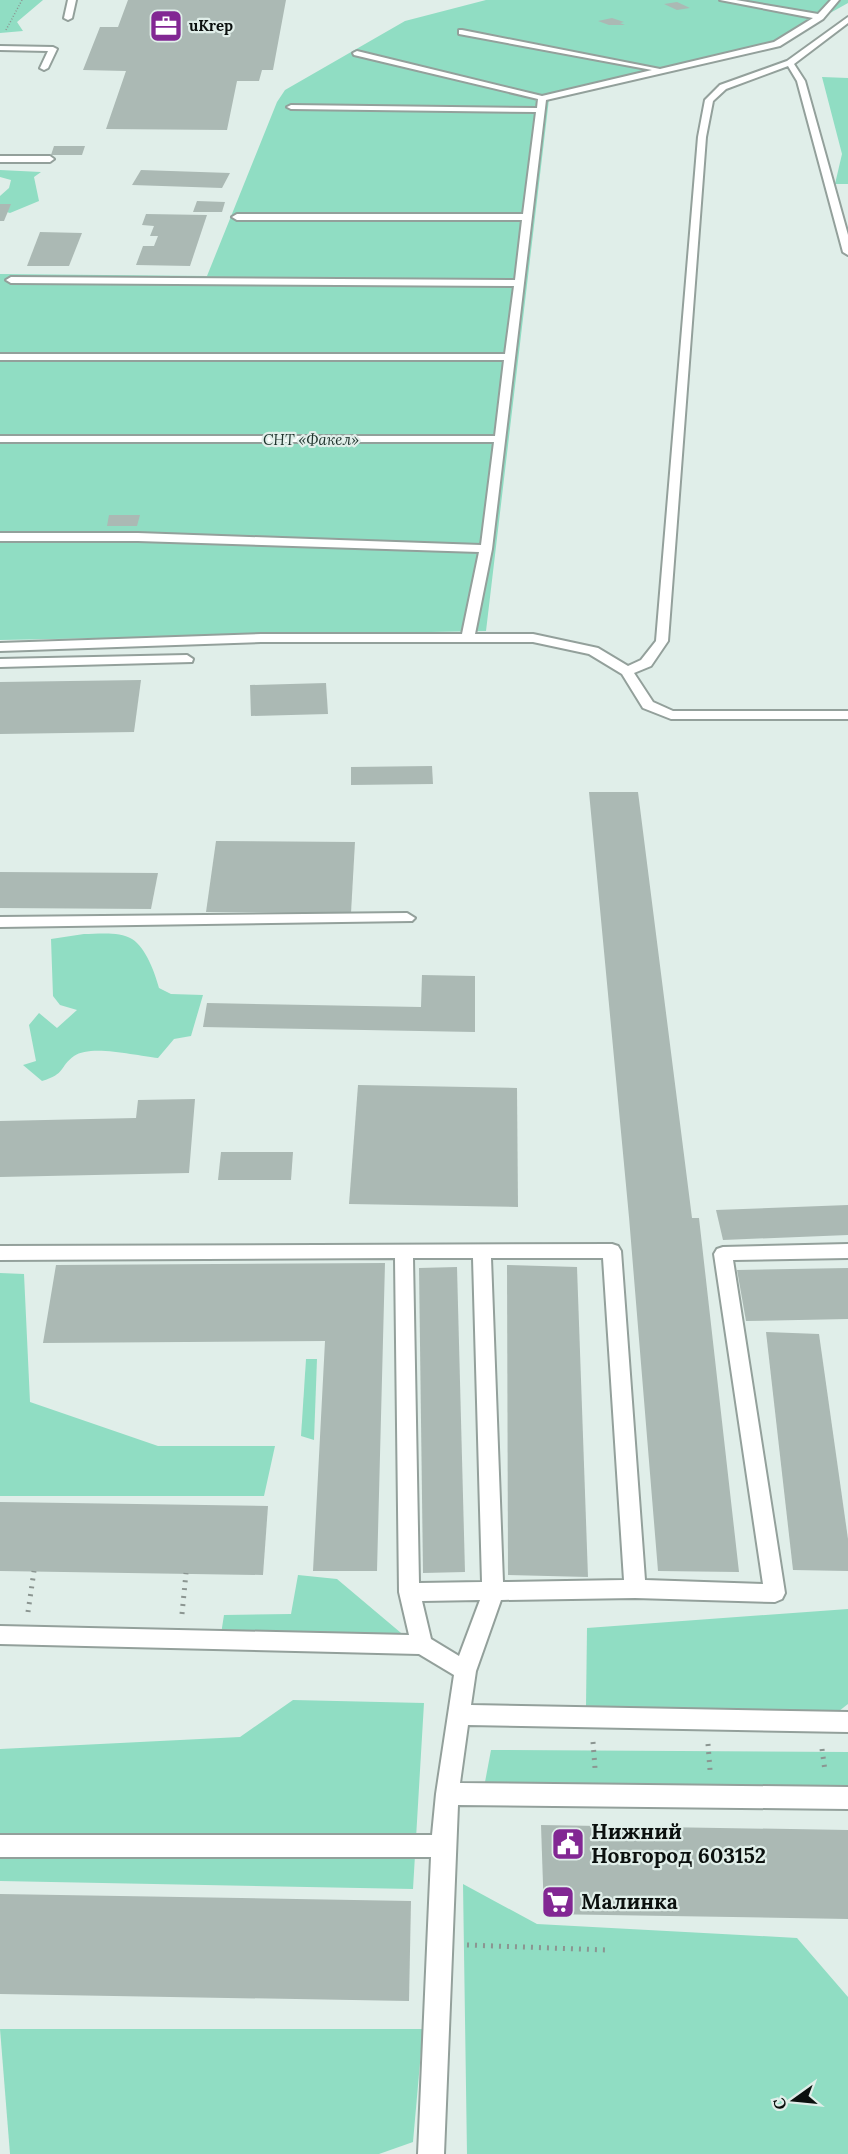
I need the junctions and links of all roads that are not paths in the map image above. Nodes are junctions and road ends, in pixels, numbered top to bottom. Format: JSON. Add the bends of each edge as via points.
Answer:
{"nodes":[{"id":1,"x":72,"y":0,"type":"edge"},
{"id":2,"x":724,"y":0,"type":"edge"},
{"id":3,"x":835,"y":0,"type":"edge"},
{"id":4,"x":820,"y":17,"type":"junction"},
{"id":5,"x":68,"y":18,"type":"dead end"},
{"id":6,"x":848,"y":19,"type":"edge"},
{"id":7,"x":462,"y":33,"type":"dead end"},
{"id":8,"x":0,"y":48,"type":"edge"},
{"id":9,"x":357,"y":53,"type":"dead end"},
{"id":10,"x":790,"y":63,"type":"junction"},
{"id":11,"x":44,"y":68,"type":"dead end"},
{"id":12,"x":663,"y":70,"type":"junction"},
{"id":13,"x":542,"y":98,"type":"junction"},
{"id":14,"x":291,"y":107,"type":"dead end"},
{"id":15,"x":540,"y":110,"type":"junction"},
{"id":16,"x":0,"y":159,"type":"edge"},
{"id":17,"x":50,"y":159,"type":"dead end"},
{"id":18,"x":237,"y":217,"type":"dead end"},
{"id":19,"x":527,"y":217,"type":"junction"},
{"id":20,"x":848,"y":252,"type":"edge"},
{"id":21,"x":11,"y":280,"type":"dead end"},
{"id":22,"x":519,"y":283,"type":"junction"},
{"id":23,"x":0,"y":357,"type":"edge"},
{"id":24,"x":510,"y":357,"type":"junction"},
{"id":25,"x":0,"y":439,"type":"edge"},
{"id":26,"x":500,"y":440,"type":"junction"},
{"id":27,"x":0,"y":537,"type":"edge"},
{"id":28,"x":486,"y":549,"type":"junction"},
{"id":29,"x":468,"y":637,"type":"junction"},
{"id":30,"x":0,"y":647,"type":"edge"},
{"id":31,"x":187,"y":659,"type":"dead end"},
{"id":32,"x":0,"y":663,"type":"edge"},
{"id":33,"x":627,"y":671,"type":"junction"},
{"id":34,"x":848,"y":715,"type":"edge"},
{"id":35,"x":407,"y":918,"type":"dead end"},
{"id":36,"x":0,"y":922,"type":"edge"},
{"id":37,"x":848,"y":1251,"type":"edge"},
{"id":38,"x":404,"y":1252,"type":"junction"},
{"id":39,"x":482,"y":1252,"type":"junction"},
{"id":40,"x":0,"y":1253,"type":"edge"},
{"id":41,"x":635,"y":1589,"type":"junction"},
{"id":42,"x":409,"y":1592,"type":"junction"},
{"id":43,"x":494,"y":1592,"type":"junction"},
{"id":44,"x":0,"y":1635,"type":"edge"},
{"id":45,"x":422,"y":1645,"type":"junction"},
{"id":46,"x":465,"y":1671,"type":"junction"},
{"id":47,"x":460,"y":1715,"type":"junction"},
{"id":48,"x":848,"y":1722,"type":"edge"},
{"id":49,"x":447,"y":1794,"type":"junction"},
{"id":50,"x":838,"y":1797,"type":"edge"},
{"id":51,"x":0,"y":1846,"type":"edge"},
{"id":52,"x":443,"y":1846,"type":"junction"},
{"id":53,"x":430,"y":2154,"type":"edge"}],
"edges":[{"from":1,"to":5,"type":"lane"},
{"from":2,"to":4,"type":"lane"},
{"from":3,"to":4,"type":"lane"},
{"from":4,"to":12,"type":"lane","via":[[777,44]]},
{"from":6,"to":10,"type":"lane"},
{"from":7,"to":12,"type":"lane"},
{"from":8,"to":11,"type":"lane","via":[[53,50]]},
{"from":9,"to":13,"type":"lane"},
{"from":10,"to":20,"type":"lane","via":[[801,81]]},
{"from":10,"to":33,"type":"lane","via":[[723,87],[709,100],[702,136],[662,641],[646,663]]},
{"from":12,"to":13,"type":"lane"},
{"from":13,"to":15,"type":"lane"},
{"from":14,"to":15,"type":"lane"},
{"from":15,"to":19,"type":"lane"},
{"from":16,"to":17,"type":"lane"},
{"from":18,"to":19,"type":"lane"},
{"from":19,"to":22,"type":"lane"},
{"from":21,"to":22,"type":"lane"},
{"from":22,"to":24,"type":"lane"},
{"from":23,"to":24,"type":"lane"},
{"from":24,"to":26,"type":"lane"},
{"from":25,"to":26,"type":"lane"},
{"from":26,"to":28,"type":"lane"},
{"from":27,"to":28,"type":"lane","via":[[138,537]]},
{"from":28,"to":29,"type":"lane"},
{"from":29,"to":30,"type":"lane","via":[[261,638]]},
{"from":29,"to":33,"type":"lane","via":[[543,640],[593,651]]},
{"from":31,"to":32,"type":"lane"},
{"from":33,"to":34,"type":"lane","via":[[648,705],[671,715]]},
{"from":35,"to":36,"type":"lane"},
{"from":37,"to":41,"type":"lane","via":[[723,1254],[775,1593]]},
{"from":38,"to":39,"type":"lane"},
{"from":38,"to":40,"type":"lane"},
{"from":38,"to":42,"type":"lane"},
{"from":39,"to":41,"type":"lane","via":[[612,1251]]},
{"from":39,"to":43,"type":"lane"},
{"from":41,"to":43,"type":"lane"},
{"from":42,"to":43,"type":"lane"},
{"from":42,"to":45,"type":"lane"},
{"from":43,"to":46,"type":"lane"},
{"from":44,"to":45,"type":"lane"},
{"from":45,"to":46,"type":"lane"},
{"from":46,"to":47,"type":"lane"},
{"from":47,"to":48,"type":"lane"},
{"from":47,"to":49,"type":"lane"},
{"from":49,"to":50,"type":"lane"},
{"from":49,"to":52,"type":"lane"},
{"from":51,"to":52,"type":"lane"},
{"from":52,"to":53,"type":"lane"}]}
